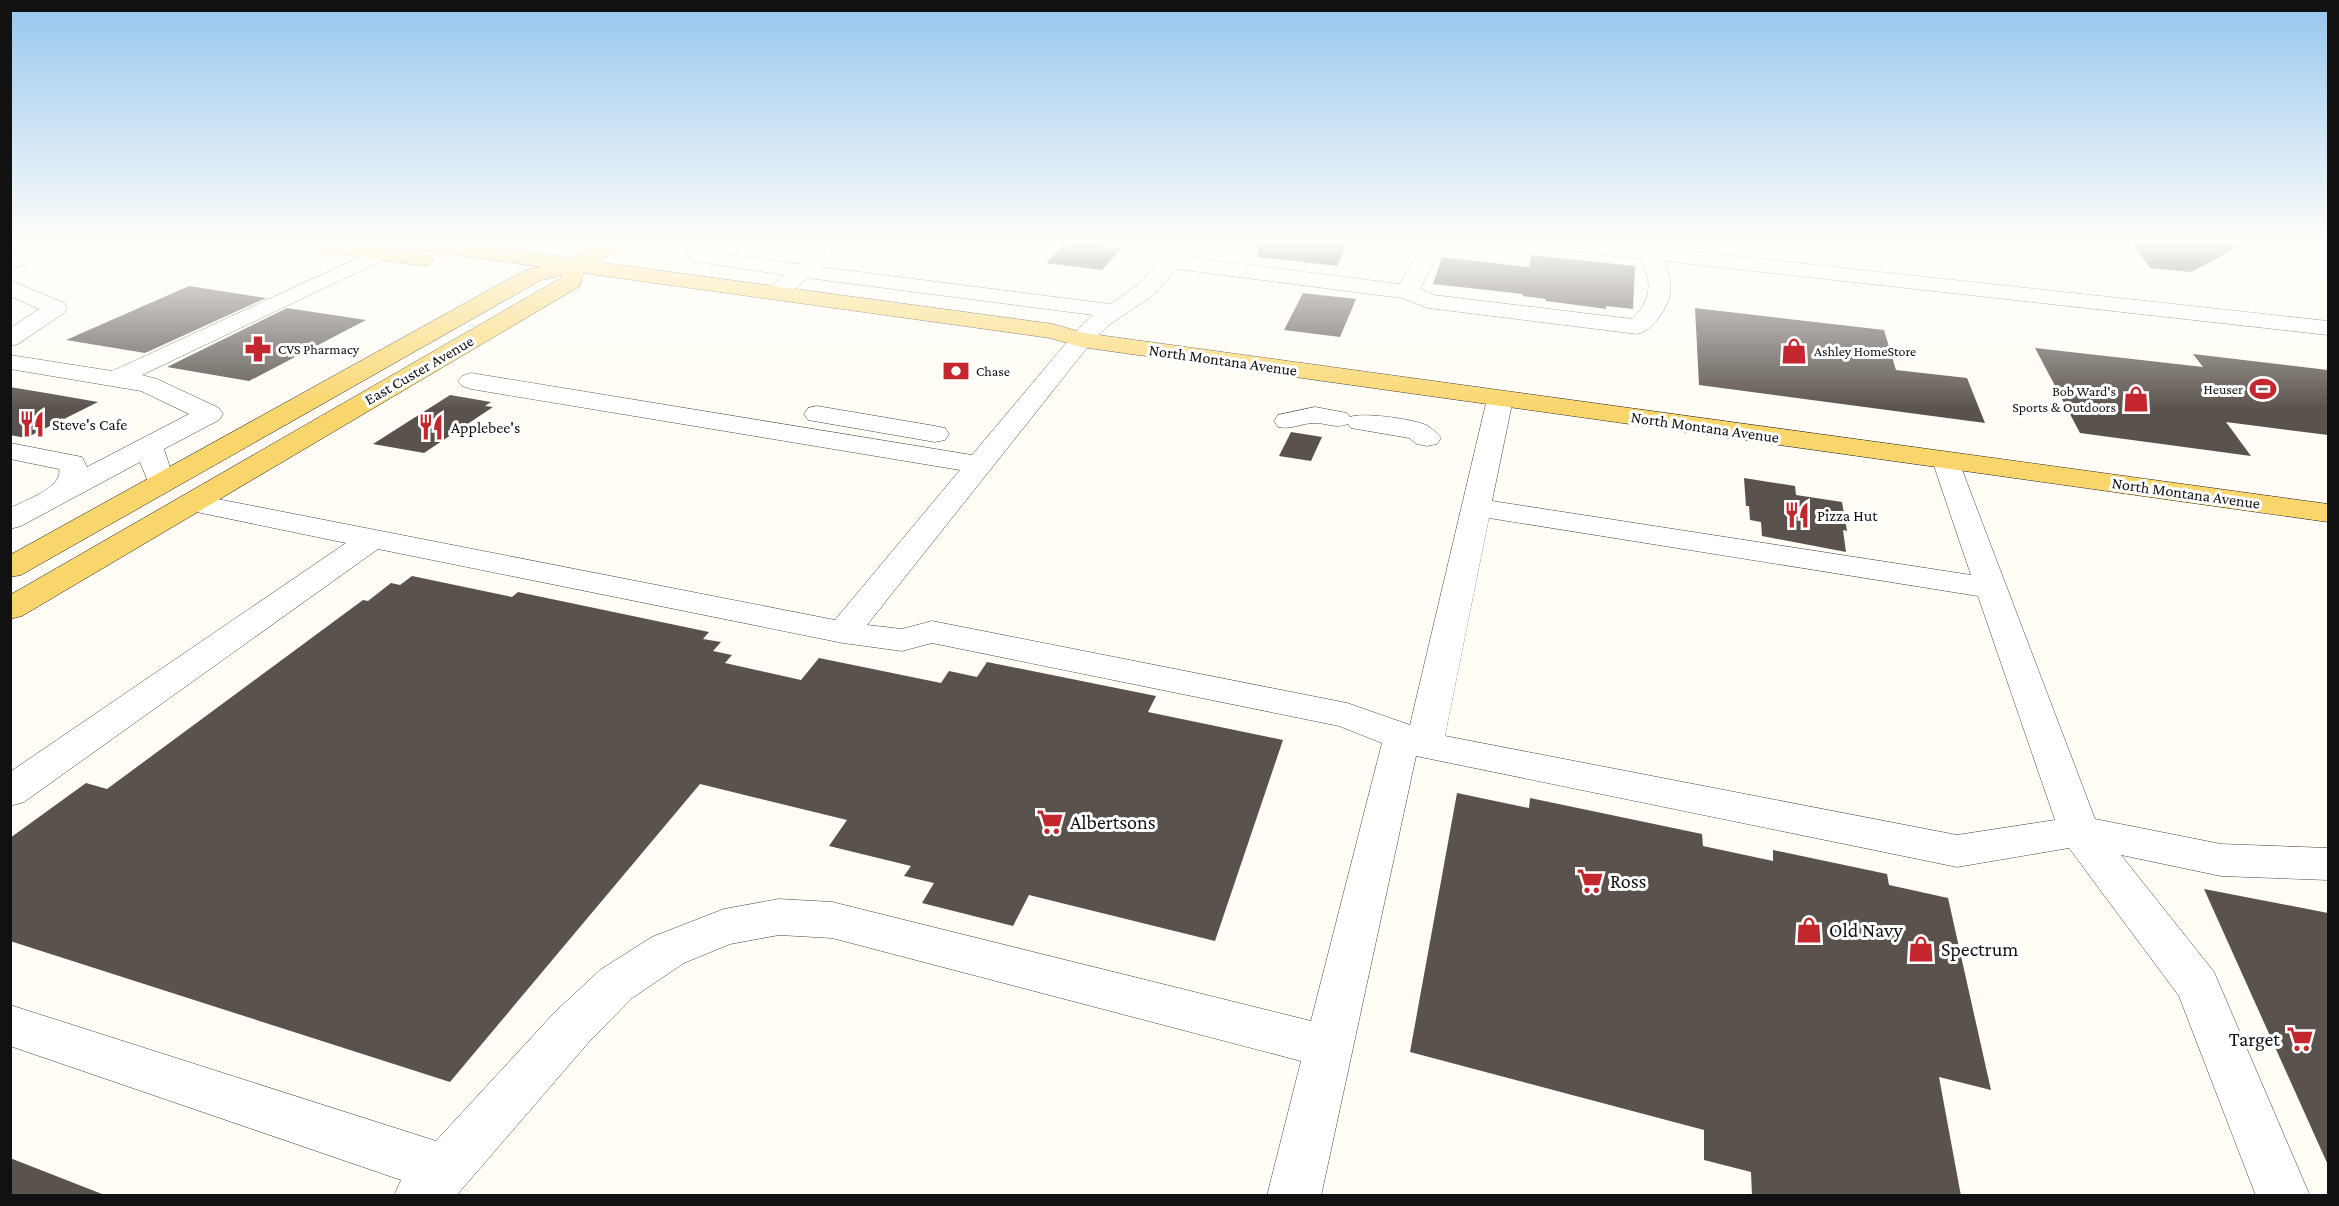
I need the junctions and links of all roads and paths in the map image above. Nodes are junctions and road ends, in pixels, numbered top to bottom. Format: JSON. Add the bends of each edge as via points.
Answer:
{"nodes":[{"id":1,"x":34,"y":297,"type":"edge"},
{"id":2,"x":288,"y":297,"type":"edge"},
{"id":3,"x":494,"y":297,"type":"edge"},
{"id":4,"x":533,"y":297,"type":"edge"},
{"id":5,"x":726,"y":297,"type":"edge"},
{"id":6,"x":813,"y":297,"type":"edge"},
{"id":7,"x":1008,"y":297,"type":"edge"},
{"id":8,"x":1135,"y":297,"type":"edge"},
{"id":9,"x":1419,"y":297,"type":"edge"},
{"id":10,"x":1660,"y":297,"type":"edge"},
{"id":11,"x":2046,"y":297,"type":"edge"},
{"id":12,"x":2126,"y":297,"type":"edge"},
{"id":13,"x":1114,"y":311,"type":"junction"},
{"id":14,"x":2328,"y":319,"type":"edge"},
{"id":15,"x":2328,"y":328,"type":"edge"},
{"id":16,"x":10,"y":339,"type":"edge"},
{"id":17,"x":1081,"y":340,"type":"junction"},
{"id":18,"x":10,"y":362,"type":"edge"},
{"id":19,"x":115,"y":379,"type":"junction"},
{"id":20,"x":471,"y":381,"type":"dead end"},
{"id":21,"x":1500,"y":399,"type":"junction"},
{"id":22,"x":817,"y":414,"type":"dead end"},
{"id":23,"x":1287,"y":421,"type":"dead end"},
{"id":24,"x":935,"y":434,"type":"dead end"},
{"id":25,"x":1427,"y":438,"type":"dead end"},
{"id":26,"x":149,"y":446,"type":"junction"},
{"id":27,"x":10,"y":451,"type":"edge"},
{"id":28,"x":1946,"y":460,"type":"junction"},
{"id":29,"x":978,"y":465,"type":"junction"},
{"id":30,"x":161,"y":483,"type":"junction"},
{"id":31,"x":69,"y":488,"type":"junction"},
{"id":32,"x":192,"y":503,"type":"junction"},
{"id":33,"x":1476,"y":507,"type":"junction"},
{"id":34,"x":2328,"y":513,"type":"edge"},
{"id":35,"x":10,"y":520,"type":"edge"},
{"id":36,"x":372,"y":539,"type":"junction"},
{"id":37,"x":10,"y":568,"type":"edge"},
{"id":38,"x":1992,"y":588,"type":"junction"},
{"id":39,"x":10,"y":609,"type":"edge"},
{"id":40,"x":843,"y":632,"type":"junction"},
{"id":41,"x":1413,"y":741,"type":"junction"},
{"id":42,"x":10,"y":792,"type":"edge"},
{"id":43,"x":2079,"y":831,"type":"junction"},
{"id":44,"x":2328,"y":864,"type":"edge"},
{"id":45,"x":10,"y":1025,"type":"edge"},
{"id":46,"x":1329,"y":1047,"type":"junction"},
{"id":47,"x":432,"y":1182,"type":"edge"},
{"id":48,"x":1294,"y":1196,"type":"edge"},
{"id":49,"x":2283,"y":1196,"type":"edge"}],
"edges":[{"from":1,"to":16,"type":"street","via":[[56,308]]},
{"from":2,"to":19,"type":"street"},
{"from":3,"to":30,"type":"main road","name":"East Custer Avenue"},
{"from":4,"to":32,"type":"main road","name":"East Custer Avenue"},
{"from":5,"to":17,"type":"main road","name":"North Montana Avenue","via":[[1039,347]]},
{"from":6,"to":17,"type":"main road","name":"North Montana Avenue","via":[[1053,331]]},
{"from":7,"to":13,"type":"street"},
{"from":8,"to":13,"type":"street"},
{"from":9,"to":10,"type":"street","via":[[1637,327],[1654,311]]},
{"from":11,"to":15,"type":"street"},
{"from":12,"to":14,"type":"street"},
{"from":13,"to":17,"type":"street"},
{"from":17,"to":21,"type":"main road","name":"North Montana Avenue"},
{"from":17,"to":29,"type":"street"},
{"from":18,"to":19,"type":"street"},
{"from":19,"to":26,"type":"street","via":[[148,384],[210,414]]},
{"from":20,"to":29,"type":"street"},
{"from":21,"to":28,"type":"main road","name":"North Montana Avenue"},
{"from":21,"to":33,"type":"street"},
{"from":22,"to":24,"type":"street"},
{"from":23,"to":25,"type":"street","via":[[1315,415],[1417,431]]},
{"from":26,"to":30,"type":"street"},
{"from":26,"to":31,"type":"street"},
{"from":27,"to":31,"type":"street","via":[[72,463],[75,474]]},
{"from":28,"to":34,"type":"main road","name":"North Montana Avenue"},
{"from":28,"to":38,"type":"street"},
{"from":29,"to":40,"type":"street"},
{"from":30,"to":37,"type":"main road","name":"East Custer Avenue"},
{"from":31,"to":35,"type":"street"},
{"from":32,"to":36,"type":"street"},
{"from":32,"to":39,"type":"main road","name":"East Custer Avenue"},
{"from":33,"to":38,"type":"street"},
{"from":33,"to":41,"type":"street"},
{"from":36,"to":40,"type":"street"},
{"from":36,"to":42,"type":"street"},
{"from":38,"to":43,"type":"street"},
{"from":40,"to":41,"type":"street","via":[[902,640],[932,632],[1347,715]]},
{"from":41,"to":43,"type":"street","via":[[1957,851]]},
{"from":41,"to":46,"type":"street"},
{"from":43,"to":44,"type":"street","via":[[2221,860]]},
{"from":43,"to":49,"type":"street","via":[[2198,986]]},
{"from":45,"to":47,"type":"street"},
{"from":46,"to":47,"type":"street","via":[[832,920],[779,918],[724,927],[668,950],[616,984],[571,1028]]},
{"from":46,"to":48,"type":"street"}]}
